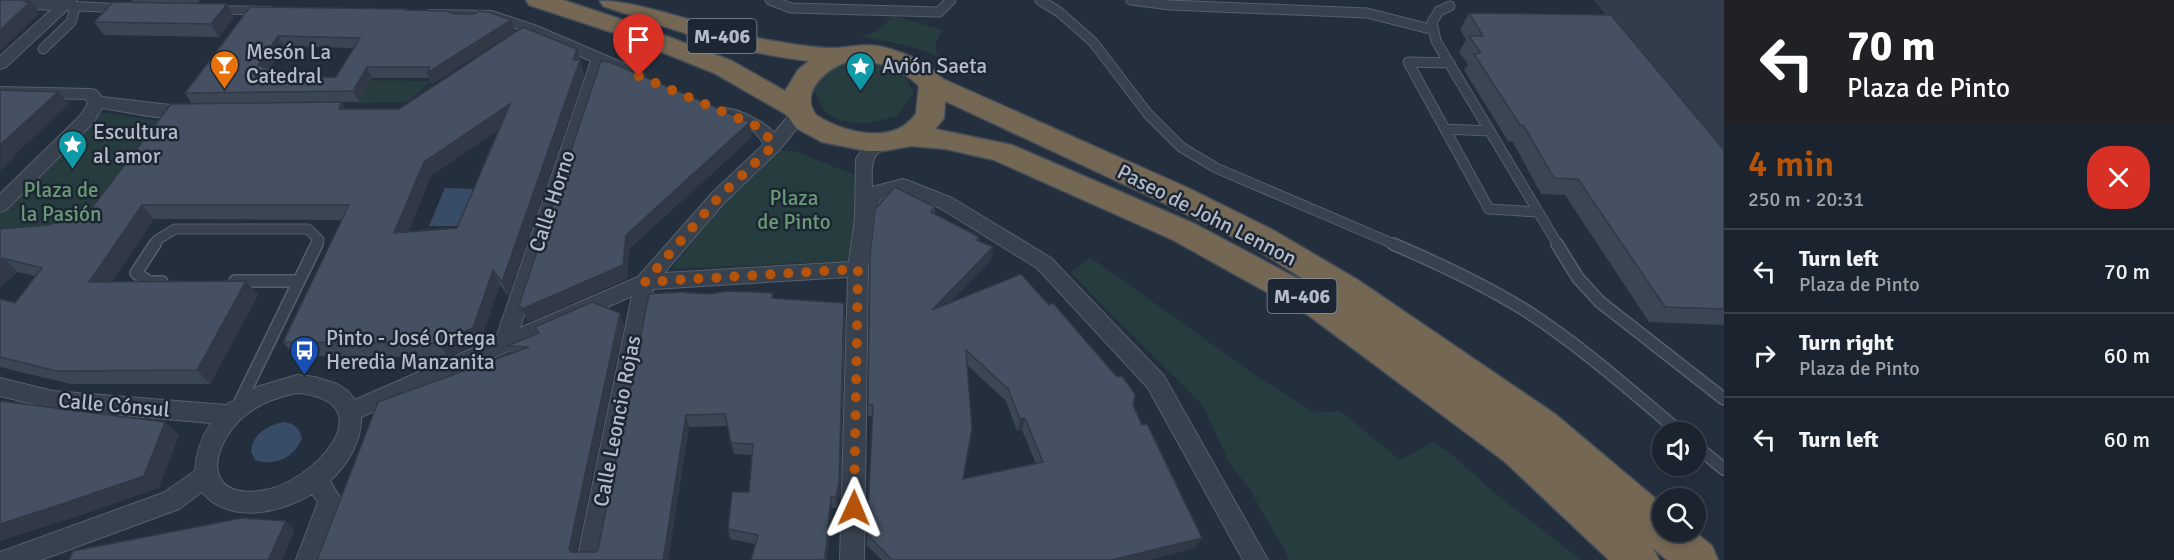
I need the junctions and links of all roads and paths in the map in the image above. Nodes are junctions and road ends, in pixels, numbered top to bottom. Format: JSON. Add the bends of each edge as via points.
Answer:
{"nodes":[{"id":1,"x":538,"y":0,"type":"edge"},
{"id":2,"x":607,"y":0,"type":"edge"},
{"id":3,"x":770,"y":0,"type":"edge"},
{"id":4,"x":951,"y":0,"type":"edge"},
{"id":5,"x":1040,"y":0,"type":"edge"},
{"id":6,"x":1131,"y":0,"type":"edge"},
{"id":7,"x":0,"y":3,"type":"edge"},
{"id":8,"x":69,"y":5,"type":"edge"},
{"id":9,"x":1450,"y":6,"type":"dead end"},
{"id":10,"x":149,"y":9,"type":"edge"},
{"id":11,"x":194,"y":10,"type":"edge"},
{"id":12,"x":250,"y":11,"type":"junction"},
{"id":13,"x":285,"y":12,"type":"edge"},
{"id":14,"x":416,"y":13,"type":"edge"},
{"id":15,"x":236,"y":29,"type":"edge"},
{"id":16,"x":532,"y":29,"type":"junction"},
{"id":17,"x":1434,"y":30,"type":"junction"},
{"id":18,"x":513,"y":42,"type":"edge"},
{"id":19,"x":43,"y":49,"type":"dead end"},
{"id":20,"x":840,"y":56,"type":"junction"},
{"id":21,"x":599,"y":59,"type":"junction"},
{"id":22,"x":1450,"y":63,"type":"junction"},
{"id":23,"x":0,"y":64,"type":"edge"},
{"id":24,"x":642,"y":78,"type":"edge"},
{"id":25,"x":933,"y":85,"type":"junction"},
{"id":26,"x":0,"y":92,"type":"edge"},
{"id":27,"x":186,"y":94,"type":"edge"},
{"id":28,"x":97,"y":102,"type":"junction"},
{"id":29,"x":707,"y":105,"type":"edge"},
{"id":30,"x":172,"y":112,"type":"junction"},
{"id":31,"x":207,"y":112,"type":"edge"},
{"id":32,"x":799,"y":112,"type":"junction"},
{"id":33,"x":1445,"y":129,"type":"junction"},
{"id":34,"x":1490,"y":131,"type":"junction"},
{"id":35,"x":896,"y":139,"type":"junction"},
{"id":36,"x":774,"y":145,"type":"junction"},
{"id":37,"x":0,"y":205,"type":"edge"},
{"id":38,"x":1538,"y":212,"type":"junction"},
{"id":39,"x":864,"y":219,"type":"junction"},
{"id":40,"x":858,"y":269,"type":"junction"},
{"id":41,"x":229,"y":281,"type":"edge"},
{"id":42,"x":297,"y":281,"type":"junction"},
{"id":43,"x":172,"y":282,"type":"edge"},
{"id":44,"x":645,"y":282,"type":"junction"},
{"id":45,"x":505,"y":343,"type":"junction"},
{"id":46,"x":0,"y":387,"type":"edge"},
{"id":47,"x":1724,"y":399,"type":"edge"},
{"id":48,"x":233,"y":412,"type":"junction"},
{"id":49,"x":350,"y":412,"type":"junction"},
{"id":50,"x":1668,"y":422,"type":"edge"},
{"id":51,"x":1706,"y":454,"type":"edge"},
{"id":52,"x":1724,"y":469,"type":"edge"},
{"id":53,"x":206,"y":476,"type":"junction"},
{"id":54,"x":316,"y":478,"type":"junction"},
{"id":55,"x":1652,"y":520,"type":"edge"},
{"id":56,"x":1677,"y":542,"type":"edge"},
{"id":57,"x":854,"y":559,"type":"edge"},
{"id":58,"x":9,"y":560,"type":"edge"},
{"id":59,"x":308,"y":560,"type":"edge"},
{"id":60,"x":589,"y":560,"type":"edge"},
{"id":61,"x":1256,"y":560,"type":"edge"},
{"id":62,"x":1638,"y":560,"type":"edge"},
{"id":63,"x":1697,"y":560,"type":"edge"}],
"edges":[{"from":1,"to":32,"type":"highway","number":"M-406","via":[[723,67]]},
{"from":2,"to":20,"type":"highway","number":"M-406","via":[[732,40],[772,49]]},
{"from":3,"to":4,"type":"lane","via":[[791,8],[939,12]]},
{"from":5,"to":50,"type":"lane","via":[[1067,15],[1164,131],[1187,151],[1216,168],[1452,269],[1520,307]]},
{"from":6,"to":17,"type":"lane","via":[[1367,13]]},
{"from":7,"to":8,"type":"street"},
{"from":8,"to":10,"type":"street"},
{"from":8,"to":19,"type":"lane","via":[[71,22]]},
{"from":8,"to":23,"type":"street"},
{"from":9,"to":17,"type":"lane","via":[[1439,11],[1432,22]]},
{"from":11,"to":12,"type":"street"},
{"from":12,"to":13,"type":"street"},
{"from":12,"to":15,"type":"street"},
{"from":14,"to":16,"type":"street","via":[[487,14]]},
{"from":16,"to":18,"type":"street"},
{"from":16,"to":21,"type":"street"},
{"from":17,"to":22,"type":"lane"},
{"from":20,"to":25,"type":"highway","number":"M-406","via":[[877,54],[910,64]]},
{"from":20,"to":32,"type":"highway","number":"M-406","via":[[812,71],[803,83],[798,96]]},
{"from":21,"to":24,"type":"street"},
{"from":21,"to":45,"type":"street","name":"Calle Horno"},
{"from":22,"to":33,"type":"lane","via":[[1408,62]]},
{"from":22,"to":34,"type":"lane"},
{"from":25,"to":35,"type":"highway","via":[[930,118]]},
{"from":25,"to":55,"type":"highway","name":"Paseo de John Lennon","number":"M-406","via":[[1262,238],[1337,284],[1542,425]]},
{"from":26,"to":28,"type":"street","via":[[90,94]]},
{"from":27,"to":30,"type":"street"},
{"from":28,"to":30,"type":"street"},
{"from":28,"to":37,"type":"street","via":[[87,119]]},
{"from":29,"to":36,"type":"street","via":[[761,128]]},
{"from":30,"to":31,"type":"street"},
{"from":32,"to":35,"type":"highway","number":"M-406","via":[[828,134],[865,142]]},
{"from":32,"to":36,"type":"street"},
{"from":33,"to":34,"type":"lane"},
{"from":33,"to":38,"type":"lane","via":[[1490,209]]},
{"from":34,"to":38,"type":"lane"},
{"from":35,"to":39,"type":"street","via":[[870,150],[863,167]]},
{"from":35,"to":62,"type":"highway","name":"Paseo de John Lennon","number":"M-406","via":[[946,139],[1002,153],[1184,232],[1320,306],[1517,449]]},
{"from":36,"to":44,"type":"street","via":[[718,198]]},
{"from":38,"to":47,"type":"lane","via":[[1578,278],[1600,302]]},
{"from":39,"to":40,"type":"street"},
{"from":39,"to":61,"type":"street","via":[[872,197],[881,190],[903,185],[946,203],[1044,263],[1156,382]]},
{"from":40,"to":44,"type":"street"},
{"from":40,"to":57,"type":"street"},
{"from":41,"to":42,"type":"lane"},
{"from":42,"to":43,"type":"lane","via":[[319,240],[308,229],[175,229],[157,240],[136,273],[149,282]]},
{"from":42,"to":48,"type":"lane"},
{"from":44,"to":45,"type":"street"},
{"from":44,"to":60,"type":"street","name":"Calle Leoncio Rojas"},
{"from":45,"to":49,"type":"street"},
{"from":46,"to":48,"type":"street","name":"Calle Cónsul","via":[[53,400]]},
{"from":48,"to":49,"type":"street","via":[[276,388],[316,384],[332,389],[344,399]]},
{"from":48,"to":53,"type":"street","via":[[208,446]]},
{"from":49,"to":54,"type":"street","via":[[345,444]]},
{"from":51,"to":52,"type":"lane"},
{"from":53,"to":54,"type":"street","via":[[214,490],[229,499],[248,503],[294,492]]},
{"from":53,"to":58,"type":"street","via":[[171,501]]},
{"from":54,"to":59,"type":"street","via":[[330,501]]},
{"from":56,"to":63,"type":"highway","name":"Paseo de John Lennon","number":"M-406"}]}
